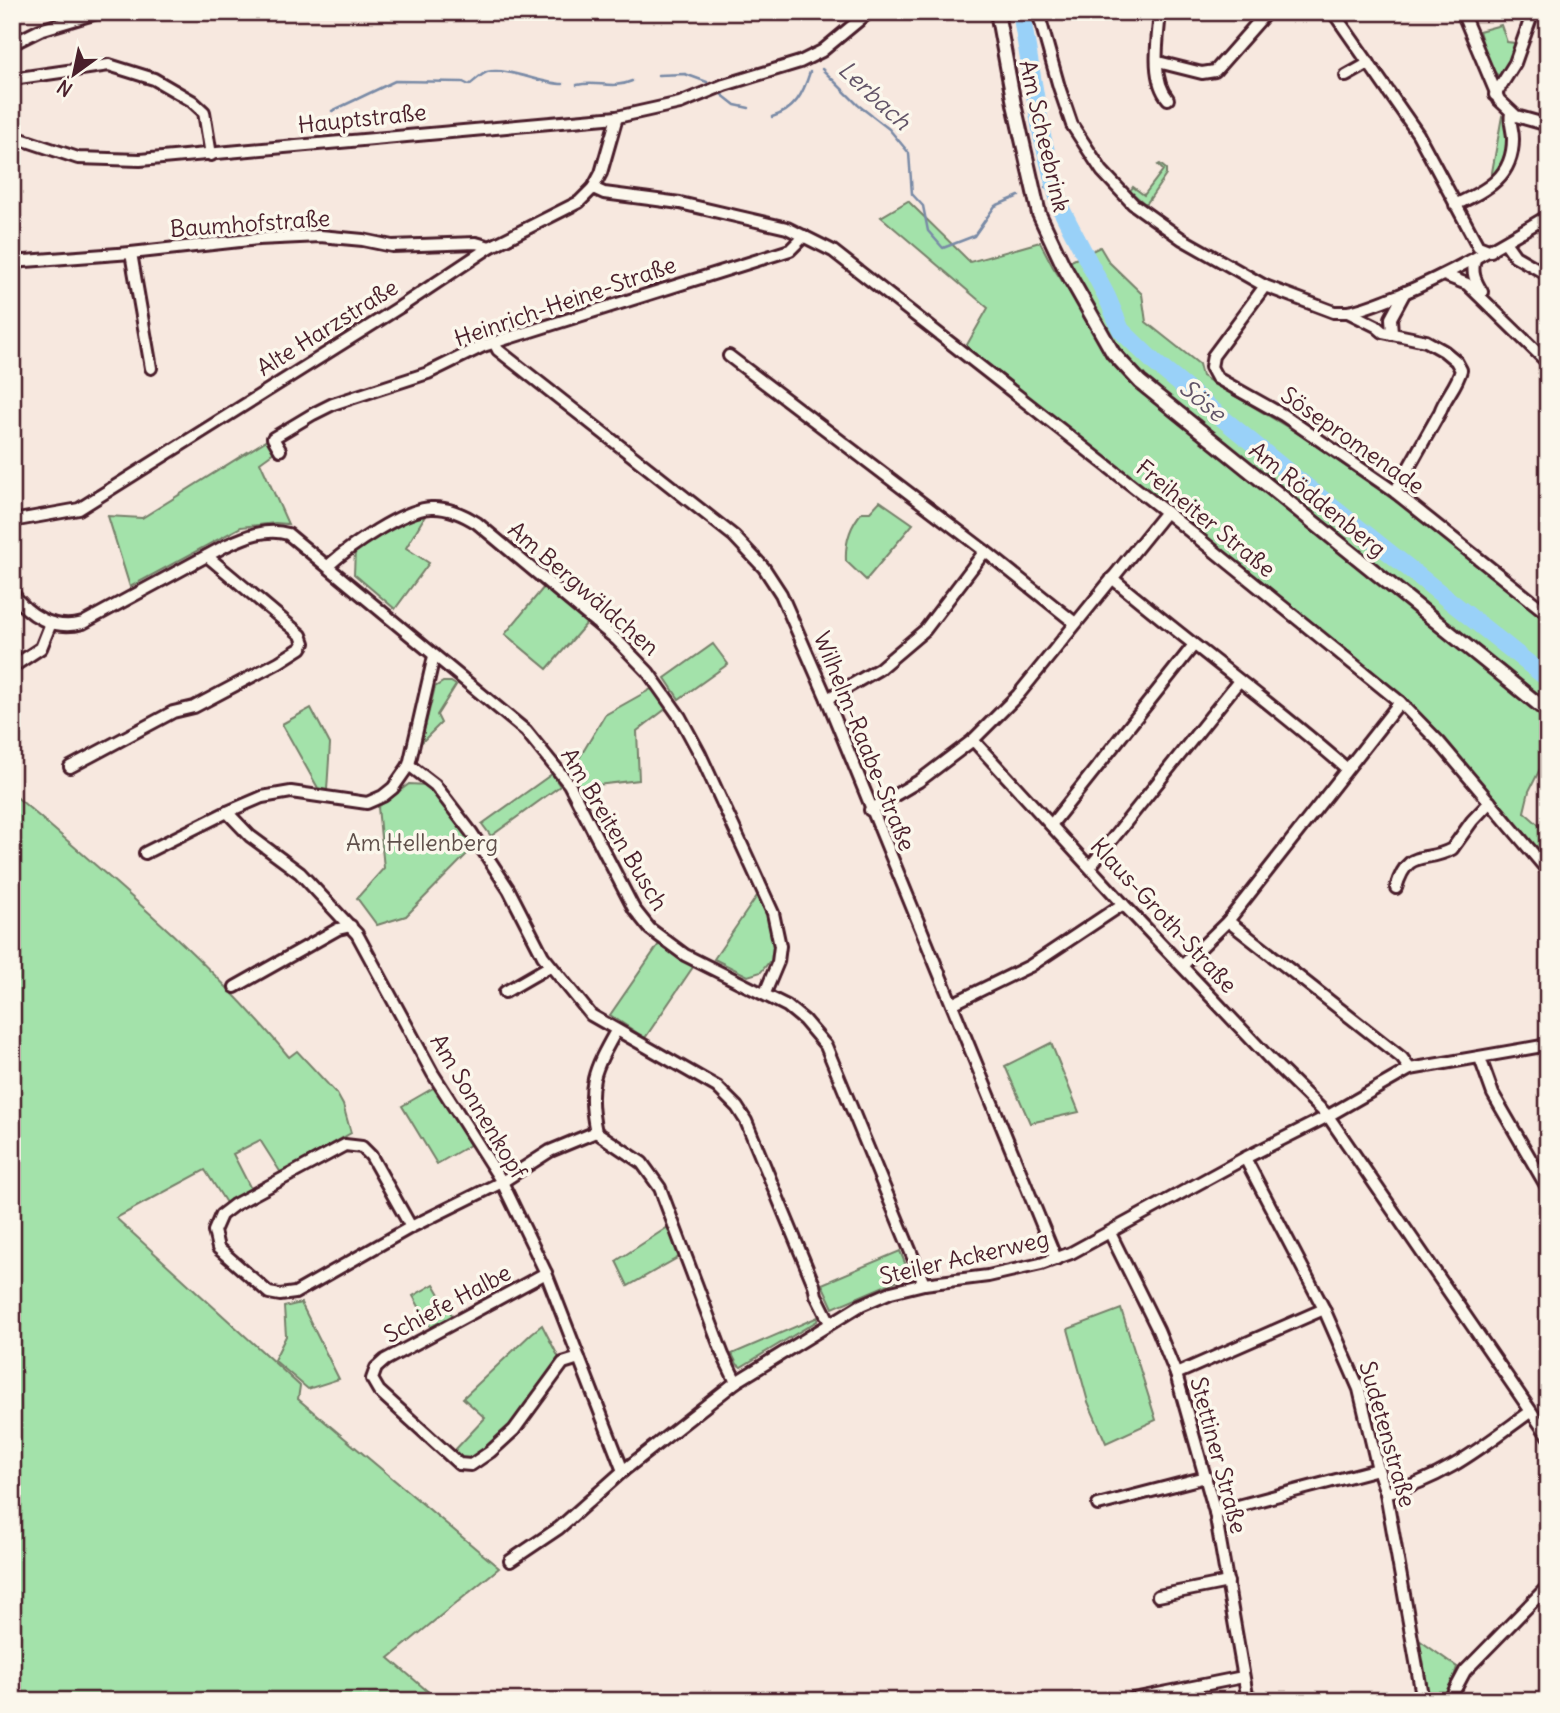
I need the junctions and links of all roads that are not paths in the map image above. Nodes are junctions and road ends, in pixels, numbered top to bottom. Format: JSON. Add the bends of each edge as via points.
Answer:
{"nodes":[{"id":1,"x":100,"y":12,"type":"edge"},
{"id":2,"x":869,"y":12,"type":"edge"},
{"id":3,"x":997,"y":12,"type":"edge"},
{"id":4,"x":1038,"y":12,"type":"edge"},
{"id":5,"x":1160,"y":12,"type":"edge"},
{"id":6,"x":1267,"y":12,"type":"edge"},
{"id":7,"x":1462,"y":12,"type":"edge"},
{"id":8,"x":1533,"y":12,"type":"edge"},
{"id":9,"x":1333,"y":13,"type":"edge"},
{"id":10,"x":12,"y":44,"type":"edge"},
{"id":11,"x":1157,"y":62,"type":"junction"},
{"id":12,"x":1369,"y":63,"type":"junction"},
{"id":13,"x":1346,"y":76,"type":"dead end"},
{"id":14,"x":12,"y":79,"type":"edge"},
{"id":15,"x":1495,"y":95,"type":"junction"},
{"id":16,"x":1168,"y":99,"type":"dead end"},
{"id":17,"x":1511,"y":113,"type":"junction"},
{"id":18,"x":617,"y":117,"type":"junction"},
{"id":19,"x":1548,"y":125,"type":"edge"},
{"id":20,"x":12,"y":135,"type":"edge"},
{"id":21,"x":211,"y":155,"type":"junction"},
{"id":22,"x":593,"y":188,"type":"junction"},
{"id":23,"x":1455,"y":205,"type":"junction"},
{"id":24,"x":1548,"y":216,"type":"edge"},
{"id":25,"x":804,"y":236,"type":"junction"},
{"id":26,"x":1505,"y":242,"type":"junction"},
{"id":27,"x":490,"y":247,"type":"junction"},
{"id":28,"x":1492,"y":251,"type":"junction"},
{"id":29,"x":131,"y":253,"type":"junction"},
{"id":30,"x":1475,"y":259,"type":"junction"},
{"id":31,"x":12,"y":262,"type":"edge"},
{"id":32,"x":1063,"y":265,"type":"joint"},
{"id":33,"x":1444,"y":275,"type":"junction"},
{"id":34,"x":1548,"y":275,"type":"edge"},
{"id":35,"x":1265,"y":286,"type":"junction"},
{"id":36,"x":1405,"y":292,"type":"junction"},
{"id":37,"x":1487,"y":300,"type":"junction"},
{"id":38,"x":1348,"y":312,"type":"junction"},
{"id":39,"x":1387,"y":333,"type":"junction"},
{"id":40,"x":494,"y":342,"type":"junction"},
{"id":41,"x":729,"y":356,"type":"dead end"},
{"id":42,"x":1548,"y":363,"type":"edge"},
{"id":43,"x":151,"y":368,"type":"dead end"},
{"id":44,"x":280,"y":450,"type":"dead end"},
{"id":45,"x":1395,"y":492,"type":"junction"},
{"id":46,"x":1166,"y":512,"type":"junction"},
{"id":47,"x":12,"y":521,"type":"edge"},
{"id":48,"x":985,"y":551,"type":"junction"},
{"id":49,"x":207,"y":556,"type":"junction"},
{"id":50,"x":328,"y":566,"type":"junction"},
{"id":51,"x":1112,"y":578,"type":"junction"},
{"id":52,"x":12,"y":592,"type":"edge"},
{"id":53,"x":1548,"y":614,"type":"edge"},
{"id":54,"x":51,"y":623,"type":"junction"},
{"id":55,"x":1075,"y":623,"type":"junction"},
{"id":56,"x":1193,"y":646,"type":"junction"},
{"id":57,"x":434,"y":656,"type":"junction"},
{"id":58,"x":12,"y":667,"type":"edge"},
{"id":59,"x":1239,"y":681,"type":"junction"},
{"id":60,"x":827,"y":699,"type":"junction"},
{"id":61,"x":1400,"y":702,"type":"junction"},
{"id":62,"x":1548,"y":712,"type":"edge"},
{"id":63,"x":973,"y":740,"type":"junction"},
{"id":64,"x":409,"y":765,"type":"junction"},
{"id":65,"x":70,"y":767,"type":"dead end"},
{"id":66,"x":1346,"y":768,"type":"junction"},
{"id":67,"x":1490,"y":802,"type":"junction"},
{"id":68,"x":870,"y":810,"type":"junction"},
{"id":69,"x":227,"y":812,"type":"junction"},
{"id":70,"x":1051,"y":825,"type":"junction"},
{"id":71,"x":145,"y":853,"type":"dead end"},
{"id":72,"x":1090,"y":867,"type":"junction"},
{"id":73,"x":1548,"y":872,"type":"edge"},
{"id":74,"x":1396,"y":888,"type":"dead end"},
{"id":75,"x":1124,"y":904,"type":"junction"},
{"id":76,"x":1228,"y":921,"type":"junction"},
{"id":77,"x":351,"y":926,"type":"junction"},
{"id":78,"x":550,"y":965,"type":"junction"},
{"id":79,"x":1183,"y":965,"type":"junction"},
{"id":80,"x":235,"y":987,"type":"dead end"},
{"id":81,"x":505,"y":992,"type":"dead end"},
{"id":82,"x":765,"y":993,"type":"junction"},
{"id":83,"x":952,"y":1004,"type":"junction"},
{"id":84,"x":616,"y":1031,"type":"junction"},
{"id":85,"x":1548,"y":1045,"type":"edge"},
{"id":86,"x":1480,"y":1058,"type":"junction"},
{"id":87,"x":1410,"y":1069,"type":"junction"},
{"id":88,"x":1328,"y":1116,"type":"junction"},
{"id":89,"x":596,"y":1132,"type":"junction"},
{"id":90,"x":1245,"y":1158,"type":"junction"},
{"id":91,"x":502,"y":1182,"type":"junction"},
{"id":92,"x":1548,"y":1189,"type":"edge"},
{"id":93,"x":411,"y":1227,"type":"junction"},
{"id":94,"x":1110,"y":1233,"type":"junction"},
{"id":95,"x":1056,"y":1259,"type":"junction"},
{"id":96,"x":546,"y":1273,"type":"junction"},
{"id":97,"x":924,"y":1284,"type":"junction"},
{"id":98,"x":1324,"y":1309,"type":"junction"},
{"id":99,"x":830,"y":1323,"type":"junction"},
{"id":100,"x":579,"y":1358,"type":"junction"},
{"id":101,"x":1176,"y":1374,"type":"junction"},
{"id":102,"x":736,"y":1382,"type":"junction"},
{"id":103,"x":1530,"y":1412,"type":"junction"},
{"id":104,"x":1548,"y":1436,"type":"edge"},
{"id":105,"x":1378,"y":1469,"type":"junction"},
{"id":106,"x":623,"y":1471,"type":"junction"},
{"id":107,"x":1206,"y":1477,"type":"junction"},
{"id":108,"x":1386,"y":1493,"type":"junction"},
{"id":109,"x":1098,"y":1505,"type":"dead end"},
{"id":110,"x":1215,"y":1512,"type":"junction"},
{"id":111,"x":510,"y":1561,"type":"dead end"},
{"id":112,"x":1227,"y":1582,"type":"junction"},
{"id":113,"x":1548,"y":1586,"type":"edge"},
{"id":114,"x":1158,"y":1596,"type":"dead end"},
{"id":115,"x":1243,"y":1677,"type":"junction"},
{"id":116,"x":1133,"y":1699,"type":"edge"},
{"id":117,"x":1248,"y":1701,"type":"edge"},
{"id":118,"x":1423,"y":1701,"type":"edge"},
{"id":119,"x":1449,"y":1701,"type":"edge"}],
"edges":[{"from":1,"to":10,"type":"street","via":[[40,30]]},
{"from":2,"to":18,"type":"street","name":"Hauptstraße","via":[[822,51],[800,62],[680,103]]},
{"from":3,"to":32,"type":"main road","name":"Am Scheebrink","via":[[1039,214]]},
{"from":4,"to":35,"type":"street","via":[[1066,111],[1102,171],[1146,214]]},
{"from":5,"to":11,"type":"street"},
{"from":6,"to":11,"type":"street","via":[[1215,71],[1202,73]]},
{"from":7,"to":15,"type":"street"},
{"from":8,"to":15,"type":"street","via":[[1515,63]]},
{"from":9,"to":12,"type":"street"},
{"from":11,"to":16,"type":"street"},
{"from":12,"to":13,"type":"street"},
{"from":12,"to":23,"type":"street","via":[[1418,134]]},
{"from":14,"to":21,"type":"street","via":[[109,65],[154,79],[204,112]]},
{"from":15,"to":17,"type":"street"},
{"from":17,"to":19,"type":"street"},
{"from":17,"to":23,"type":"street","via":[[1513,143],[1504,174]]},
{"from":18,"to":21,"type":"street","name":"Hauptstraße"},
{"from":18,"to":22,"type":"street","name":"Alte Harzstraße"},
{"from":20,"to":21,"type":"street","name":"Hauptstraße","via":[[78,158]]},
{"from":22,"to":25,"type":"street","name":"Freiheiter Straße","via":[[681,202]]},
{"from":22,"to":27,"type":"street","name":"Alte Harzstraße","via":[[569,208]]},
{"from":23,"to":28,"type":"street","via":[[1478,246]]},
{"from":24,"to":26,"type":"street"},
{"from":25,"to":40,"type":"street","name":"Heinrich-Heine-Straße","via":[[790,250]]},
{"from":25,"to":46,"type":"street","name":"Freiheiter Straße","via":[[833,251]]},
{"from":26,"to":28,"type":"street"},
{"from":26,"to":34,"type":"street","via":[[1515,257]]},
{"from":27,"to":29,"type":"street","name":"Baumhofstraße","via":[[476,243],[391,246],[320,236]]},
{"from":27,"to":47,"type":"street","name":"Alte Harzstraße","via":[[79,509]]},
{"from":28,"to":30,"type":"street"},
{"from":29,"to":31,"type":"street","name":"Baumhofstraße"},
{"from":29,"to":43,"type":"street"},
{"from":30,"to":33,"type":"street"},
{"from":30,"to":37,"type":"street","via":[[1475,279]]},
{"from":32,"to":62,"type":"main road","name":"Am Röddenberg","via":[[1113,353],[1140,382]]},
{"from":33,"to":36,"type":"street"},
{"from":33,"to":37,"type":"street","via":[[1468,284]]},
{"from":35,"to":38,"type":"street","via":[[1324,309]]},
{"from":35,"to":45,"type":"street","name":"Sösepromenade","via":[[1213,356],[1211,367],[1217,378],[1283,415]]},
{"from":36,"to":38,"type":"street"},
{"from":36,"to":39,"type":"street"},
{"from":37,"to":42,"type":"street"},
{"from":38,"to":39,"type":"street"},
{"from":39,"to":45,"type":"street","via":[[1426,341],[1444,351],[1461,370]]},
{"from":40,"to":44,"type":"street","name":"Heinrich-Heine-Straße","via":[[428,373],[313,414],[274,438]]},
{"from":40,"to":60,"type":"street","name":"Wilhelm-Raabe-Straße","via":[[498,350],[750,552],[781,594]]},
{"from":41,"to":48,"type":"street"},
{"from":45,"to":53,"type":"street","name":"Sösepromenade"},
{"from":46,"to":51,"type":"street"},
{"from":46,"to":61,"type":"street","name":"Freiheiter Straße"},
{"from":48,"to":55,"type":"street"},
{"from":48,"to":60,"type":"street","via":[[925,630],[879,670]]},
{"from":49,"to":50,"type":"street","name":"Am Breiten Busch","via":[[248,536],[276,531],[288,534]]},
{"from":49,"to":54,"type":"street","name":"Am Breiten Busch","via":[[83,623],[71,627]]},
{"from":49,"to":65,"type":"street","via":[[301,635],[304,643],[279,662]]},
{"from":50,"to":57,"type":"street","name":"Am Breiten Busch"},
{"from":50,"to":82,"type":"street","name":"Am Bergwäldchen","via":[[349,547],[415,511],[445,508],[477,523],[617,640],[648,672],[680,717],[770,906],[780,946]]},
{"from":51,"to":55,"type":"street"},
{"from":51,"to":56,"type":"street"},
{"from":52,"to":54,"type":"street","via":[[33,615]]},
{"from":54,"to":58,"type":"street","via":[[41,648]]},
{"from":55,"to":63,"type":"street","via":[[1018,695]]},
{"from":56,"to":59,"type":"street"},
{"from":56,"to":70,"type":"street"},
{"from":57,"to":64,"type":"street"},
{"from":57,"to":82,"type":"street","name":"Am Breiten Busch","via":[[544,750],[569,784],[634,909],[650,929],[685,955]]},
{"from":59,"to":66,"type":"street"},
{"from":59,"to":72,"type":"street"},
{"from":60,"to":68,"type":"street","name":"Wilhelm-Raabe-Straße"},
{"from":61,"to":66,"type":"street"},
{"from":61,"to":67,"type":"street","name":"Freiheiter Straße"},
{"from":63,"to":68,"type":"street","via":[[919,781]]},
{"from":63,"to":70,"type":"street","name":"Klaus-Groth-Straße"},
{"from":64,"to":69,"type":"street","via":[[393,788],[367,803],[291,792],[262,797]]},
{"from":64,"to":78,"type":"street","via":[[435,785],[471,832]]},
{"from":66,"to":76,"type":"street"},
{"from":67,"to":73,"type":"street","name":"Freiheiter Straße"},
{"from":67,"to":74,"type":"street","via":[[1452,849],[1413,860]]},
{"from":68,"to":83,"type":"street","name":"Wilhelm-Raabe-Straße"},
{"from":69,"to":71,"type":"street"},
{"from":69,"to":77,"type":"street","name":"Am Sonnenkopf","via":[[250,836],[300,873]]},
{"from":70,"to":72,"type":"street","name":"Klaus-Groth-Straße"},
{"from":72,"to":75,"type":"street","name":"Klaus-Groth-Straße"},
{"from":75,"to":79,"type":"street","name":"Klaus-Groth-Straße"},
{"from":75,"to":83,"type":"street","via":[[1030,965]]},
{"from":76,"to":79,"type":"street"},
{"from":76,"to":87,"type":"street"},
{"from":77,"to":80,"type":"street"},
{"from":77,"to":91,"type":"street","name":"Am Sonnenkopf","via":[[433,1074]]},
{"from":78,"to":81,"type":"street"},
{"from":78,"to":84,"type":"street","via":[[591,1015]]},
{"from":79,"to":88,"type":"street","name":"Klaus-Groth-Straße"},
{"from":82,"to":97,"type":"street","name":"Am Breiten Busch","via":[[804,1020],[826,1046]]},
{"from":83,"to":95,"type":"street","name":"Wilhelm-Raabe-Straße"},
{"from":84,"to":89,"type":"street","via":[[594,1073]]},
{"from":84,"to":99,"type":"street","via":[[710,1082],[737,1107],[747,1121]]},
{"from":85,"to":86,"type":"street","name":"Steiler Ackerweg"},
{"from":86,"to":87,"type":"street","name":"Steiler Ackerweg"},
{"from":86,"to":92,"type":"street","via":[[1493,1094]]},
{"from":87,"to":88,"type":"street","name":"Steiler Ackerweg"},
{"from":88,"to":90,"type":"street","name":"Steiler Ackerweg"},
{"from":88,"to":103,"type":"street","name":"Klaus-Groth-Straße"},
{"from":89,"to":91,"type":"street","via":[[550,1151]]},
{"from":89,"to":102,"type":"street","via":[[632,1154],[660,1188]]},
{"from":90,"to":94,"type":"street","name":"Steiler Ackerweg"},
{"from":90,"to":98,"type":"street","name":"Sudetenstraße"},
{"from":91,"to":93,"type":"street"},
{"from":91,"to":96,"type":"street","name":"Am Sonnenkopf"},
{"from":93,"to":93,"type":"street","via":[[295,1293],[281,1295],[269,1293],[218,1248],[214,1231],[221,1215],[234,1205],[345,1144],[362,1147],[371,1156]]},
{"from":94,"to":95,"type":"street","name":"Steiler Ackerweg"},
{"from":94,"to":101,"type":"street","name":"Stettiner Straße"},
{"from":95,"to":97,"type":"street","name":"Steiler Ackerweg","via":[[988,1276]]},
{"from":96,"to":100,"type":"street","name":"Am Sonnenkopf"},
{"from":96,"to":100,"type":"street","name":"Schiefe Halbe","via":[[385,1360],[372,1379],[379,1391],[459,1464],[471,1465],[514,1430],[563,1363]]},
{"from":97,"to":99,"type":"street","name":"Steiler Ackerweg","via":[[891,1292]]},
{"from":98,"to":101,"type":"street"},
{"from":98,"to":105,"type":"street","name":"Sudetenstraße","via":[[1359,1389]]},
{"from":99,"to":102,"type":"street","name":"Steiler Ackerweg"},
{"from":100,"to":106,"type":"street","name":"Am Sonnenkopf"},
{"from":101,"to":107,"type":"street","name":"Stettiner Straße"},
{"from":102,"to":106,"type":"street","name":"Steiler Ackerweg"},
{"from":103,"to":104,"type":"street","name":"Klaus-Groth-Straße"},
{"from":103,"to":108,"type":"street","via":[[1444,1472]]},
{"from":105,"to":108,"type":"street","name":"Sudetenstraße"},
{"from":105,"to":110,"type":"street"},
{"from":106,"to":111,"type":"street","name":"Steiler Ackerweg","via":[[558,1528]]},
{"from":107,"to":109,"type":"street"},
{"from":107,"to":110,"type":"street","name":"Stettiner Straße"},
{"from":108,"to":118,"type":"street","name":"Sudetenstraße"},
{"from":110,"to":112,"type":"street","name":"Stettiner Straße"},
{"from":112,"to":114,"type":"street"},
{"from":112,"to":115,"type":"street","name":"Stettiner Straße"},
{"from":113,"to":119,"type":"street","via":[[1465,1671]]},
{"from":115,"to":116,"type":"street"},
{"from":115,"to":117,"type":"street","name":"Stettiner Straße"}]}
